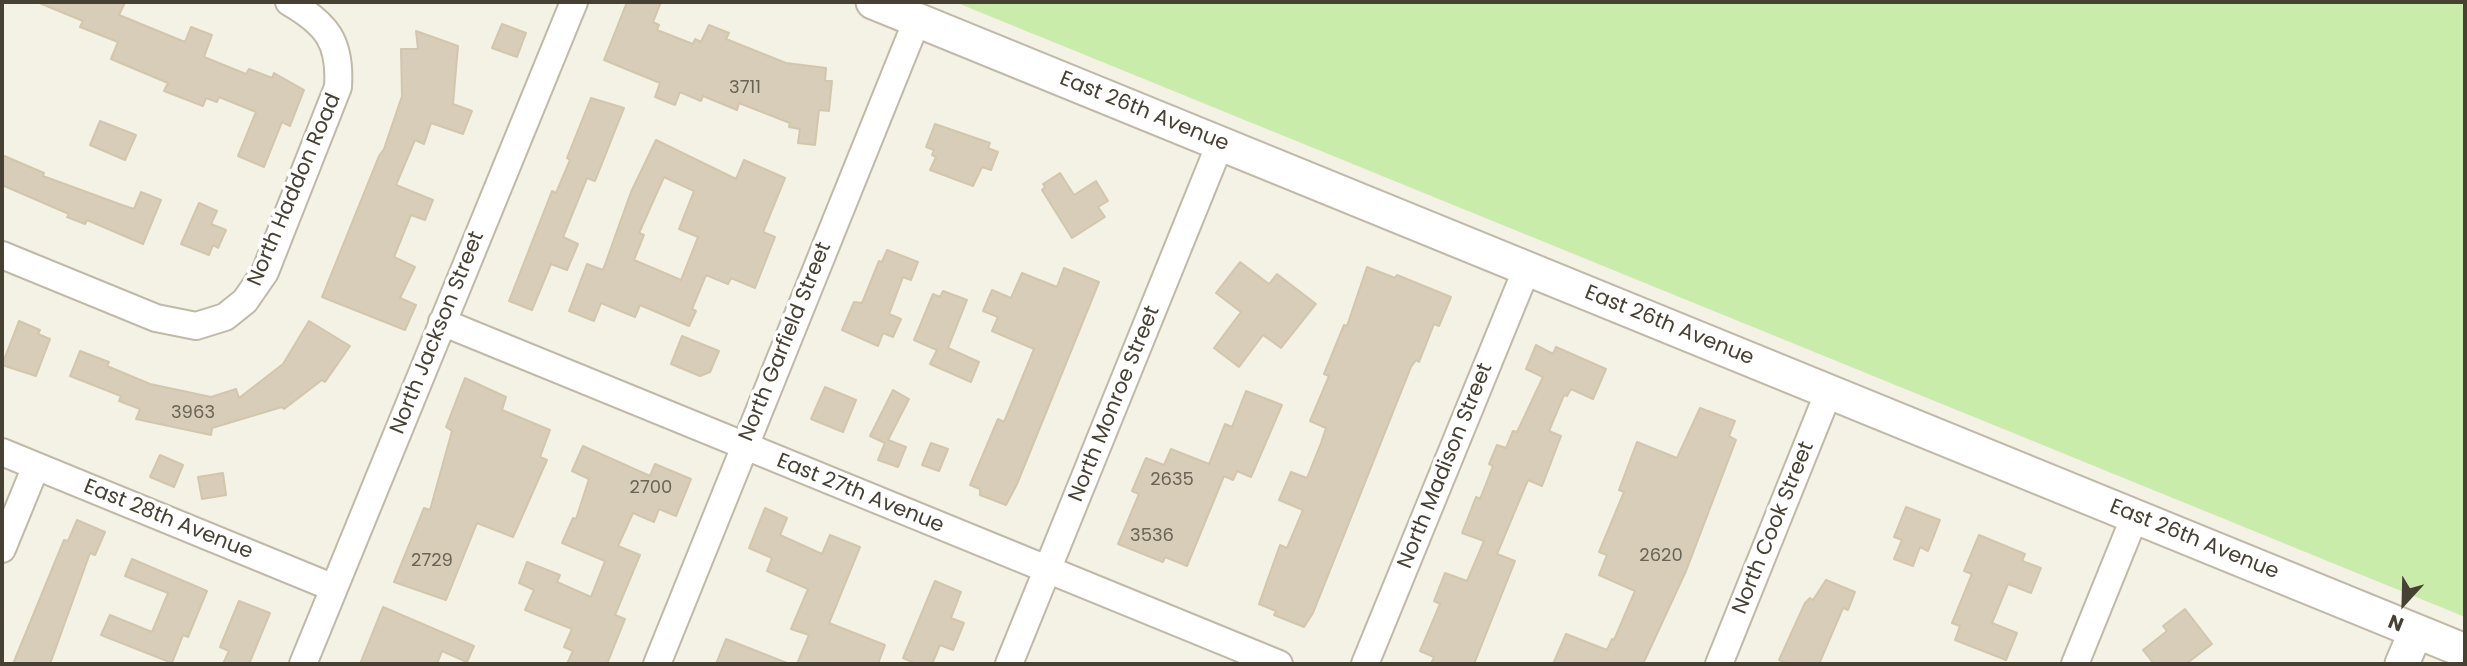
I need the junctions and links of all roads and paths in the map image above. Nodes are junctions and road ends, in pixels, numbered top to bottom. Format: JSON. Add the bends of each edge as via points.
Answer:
{"nodes":[{"id":1,"x":289,"y":2,"type":"edge"},
{"id":2,"x":574,"y":2,"type":"edge"},
{"id":3,"x":873,"y":2,"type":"edge"},
{"id":4,"x":917,"y":20,"type":"junction"},
{"id":5,"x":1220,"y":144,"type":"junction"},
{"id":6,"x":2,"y":255,"type":"edge"},
{"id":7,"x":1527,"y":268,"type":"junction"},
{"id":8,"x":442,"y":323,"type":"junction"},
{"id":9,"x":1829,"y":391,"type":"junction"},
{"id":10,"x":744,"y":447,"type":"junction"},
{"id":11,"x":2,"y":452,"type":"edge"},
{"id":12,"x":36,"y":466,"type":"junction"},
{"id":13,"x":2135,"y":516,"type":"junction"},
{"id":14,"x":2,"y":549,"type":"edge"},
{"id":15,"x":1047,"y":570,"type":"junction"},
{"id":16,"x":334,"y":588,"type":"junction"},
{"id":17,"x":2416,"y":631,"type":"junction"},
{"id":18,"x":2465,"y":651,"type":"edge"},
{"id":19,"x":303,"y":664,"type":"edge"},
{"id":20,"x":657,"y":664,"type":"edge"},
{"id":21,"x":1009,"y":664,"type":"edge"},
{"id":22,"x":1279,"y":664,"type":"edge"},
{"id":23,"x":1365,"y":664,"type":"edge"},
{"id":24,"x":1719,"y":664,"type":"edge"},
{"id":25,"x":2075,"y":664,"type":"edge"},
{"id":26,"x":2402,"y":664,"type":"edge"}],
"edges":[{"from":1,"to":6,"type":"street","name":"North Haddon Road","via":[[322,24],[332,38],[340,69],[338,87],[265,272],[245,301],[211,323],[177,324]]},
{"from":2,"to":8,"type":"street","name":"North Jackson Street"},
{"from":3,"to":4,"type":"street","name":"East 26th Avenue"},
{"from":4,"to":5,"type":"street","name":"East 26th Avenue"},
{"from":4,"to":10,"type":"street","name":"North Garfield Street"},
{"from":5,"to":7,"type":"street","name":"East 26th Avenue"},
{"from":5,"to":15,"type":"street","name":"North Monroe Street"},
{"from":7,"to":9,"type":"street","name":"East 26th Avenue"},
{"from":7,"to":23,"type":"street","name":"North Madison Street"},
{"from":8,"to":10,"type":"street","name":"East 27th Avenue"},
{"from":8,"to":16,"type":"street","name":"North Jackson Street"},
{"from":9,"to":13,"type":"street","name":"East 26th Avenue"},
{"from":9,"to":24,"type":"street","name":"North Cook Street"},
{"from":10,"to":15,"type":"street","name":"East 27th Avenue"},
{"from":10,"to":20,"type":"street","name":"North Garfield Street"},
{"from":11,"to":12,"type":"street","name":"East 28th Avenue"},
{"from":12,"to":14,"type":"street"},
{"from":12,"to":16,"type":"street","name":"East 28th Avenue"},
{"from":13,"to":17,"type":"street","name":"East 26th Avenue"},
{"from":13,"to":25,"type":"street"},
{"from":15,"to":21,"type":"street","name":"North Monroe Street"},
{"from":15,"to":22,"type":"street","name":"East 27th Avenue"},
{"from":16,"to":19,"type":"street","name":"North Jackson Street"},
{"from":17,"to":18,"type":"street","name":"East 26th Avenue"},
{"from":17,"to":26,"type":"street"}]}
